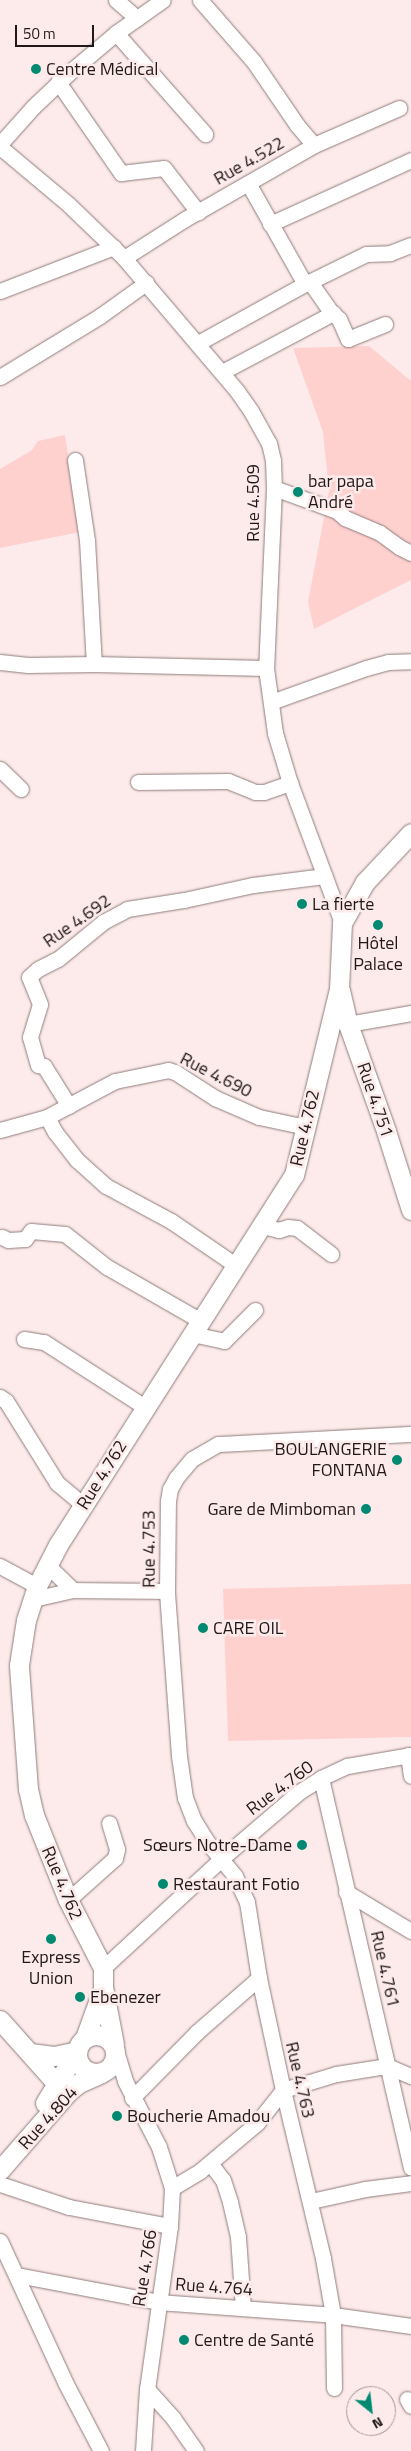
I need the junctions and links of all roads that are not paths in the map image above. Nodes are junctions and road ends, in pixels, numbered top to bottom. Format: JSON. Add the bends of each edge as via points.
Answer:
{"nodes":[{"id":1,"x":116,"y":0,"type":"edge"},
{"id":2,"x":164,"y":0,"type":"edge"},
{"id":3,"x":200,"y":0,"type":"edge"},
{"id":4,"x":137,"y":18,"type":"junction"},
{"id":5,"x":116,"y":33,"type":"junction"},
{"id":6,"x":58,"y":82,"type":"junction"},
{"id":7,"x":399,"y":108,"type":"dead end"},
{"id":8,"x":205,"y":134,"type":"dead end"},
{"id":9,"x":314,"y":145,"type":"junction"},
{"id":10,"x":0,"y":146,"type":"edge"},
{"id":11,"x":411,"y":160,"type":"edge"},
{"id":12,"x":248,"y":183,"type":"junction"},
{"id":13,"x":198,"y":212,"type":"junction"},
{"id":14,"x":270,"y":224,"type":"junction"},
{"id":15,"x":411,"y":245,"type":"edge"},
{"id":16,"x":114,"y":247,"type":"junction"},
{"id":17,"x":124,"y":258,"type":"junction"},
{"id":18,"x":146,"y":282,"type":"junction"},
{"id":19,"x":308,"y":283,"type":"junction"},
{"id":20,"x":0,"y":291,"type":"edge"},
{"id":21,"x":333,"y":313,"type":"junction"},
{"id":22,"x":385,"y":324,"type":"dead end"},
{"id":23,"x":198,"y":343,"type":"junction"},
{"id":24,"x":222,"y":372,"type":"junction"},
{"id":25,"x":0,"y":377,"type":"edge"},
{"id":26,"x":76,"y":460,"type":"dead end"},
{"id":27,"x":274,"y":488,"type":"junction"},
{"id":28,"x":411,"y":553,"type":"edge"},
{"id":29,"x":411,"y":661,"type":"edge"},
{"id":30,"x":94,"y":664,"type":"junction"},
{"id":31,"x":0,"y":665,"type":"edge"},
{"id":32,"x":266,"y":668,"type":"junction"},
{"id":33,"x":271,"y":702,"type":"junction"},
{"id":34,"x":0,"y":769,"type":"edge"},
{"id":35,"x":138,"y":782,"type":"dead end"},
{"id":36,"x":290,"y":783,"type":"junction"},
{"id":37,"x":21,"y":789,"type":"dead end"},
{"id":38,"x":411,"y":833,"type":"edge"},
{"id":39,"x":324,"y":876,"type":"junction"},
{"id":40,"x":342,"y":923,"type":"junction"},
{"id":41,"x":339,"y":989,"type":"junction"},
{"id":42,"x":411,"y":1013,"type":"edge"},
{"id":43,"x":348,"y":1024,"type":"junction"},
{"id":44,"x":69,"y":1106,"type":"junction"},
{"id":45,"x":47,"y":1117,"type":"junction"},
{"id":46,"x":306,"y":1127,"type":"junction"},
{"id":47,"x":0,"y":1130,"type":"edge"},
{"id":48,"x":411,"y":1210,"type":"edge"},
{"id":49,"x":263,"y":1226,"type":"junction"},
{"id":50,"x":2,"y":1237,"type":"dead end"},
{"id":51,"x":331,"y":1254,"type":"dead end"},
{"id":52,"x":237,"y":1266,"type":"junction"},
{"id":53,"x":255,"y":1310,"type":"dead end"},
{"id":54,"x":197,"y":1327,"type":"junction"},
{"id":55,"x":24,"y":1339,"type":"dead end"},
{"id":56,"x":0,"y":1397,"type":"edge"},
{"id":57,"x":145,"y":1407,"type":"junction"},
{"id":58,"x":411,"y":1434,"type":"edge"},
{"id":59,"x":83,"y":1504,"type":"junction"},
{"id":60,"x":47,"y":1565,"type":"junction"},
{"id":61,"x":0,"y":1566,"type":"edge"},
{"id":62,"x":73,"y":1590,"type":"junction"},
{"id":63,"x":168,"y":1591,"type":"junction"},
{"id":64,"x":35,"y":1592,"type":"junction"},
{"id":65,"x":409,"y":1755,"type":"edge"},
{"id":66,"x":411,"y":1776,"type":"edge"},
{"id":67,"x":321,"y":1778,"type":"junction"},
{"id":68,"x":109,"y":1823,"type":"dead end"},
{"id":69,"x":222,"y":1858,"type":"junction"},
{"id":70,"x":346,"y":1892,"type":"junction"},
{"id":71,"x":68,"y":1900,"type":"junction"},
{"id":72,"x":411,"y":1931,"type":"edge"},
{"id":73,"x":103,"y":1968,"type":"junction"},
{"id":74,"x":259,"y":1978,"type":"junction"},
{"id":75,"x":103,"y":1987,"type":"junction"},
{"id":76,"x":0,"y":2020,"type":"edge"},
{"id":77,"x":81,"y":2045,"type":"junction"},
{"id":78,"x":115,"y":2047,"type":"junction"},
{"id":79,"x":30,"y":2053,"type":"junction"},
{"id":80,"x":387,"y":2066,"type":"junction"},
{"id":81,"x":101,"y":2072,"type":"junction"},
{"id":82,"x":411,"y":2076,"type":"edge"},
{"id":83,"x":58,"y":2085,"type":"junction"},
{"id":84,"x":282,"y":2090,"type":"junction"},
{"id":85,"x":132,"y":2098,"type":"junction"},
{"id":86,"x":0,"y":2157,"type":"edge"},
{"id":87,"x":210,"y":2163,"type":"junction"},
{"id":88,"x":411,"y":2168,"type":"edge"},
{"id":89,"x":0,"y":2170,"type":"edge"},
{"id":90,"x":411,"y":2183,"type":"edge"},
{"id":91,"x":0,"y":2184,"type":"edge"},
{"id":92,"x":172,"y":2188,"type":"junction"},
{"id":93,"x":311,"y":2201,"type":"junction"},
{"id":94,"x":170,"y":2226,"type":"junction"},
{"id":95,"x":0,"y":2241,"type":"edge"},
{"id":96,"x":17,"y":2275,"type":"junction"},
{"id":97,"x":158,"y":2302,"type":"junction"},
{"id":98,"x":243,"y":2308,"type":"junction"},
{"id":99,"x":333,"y":2315,"type":"junction"},
{"id":100,"x":411,"y":2326,"type":"edge"},
{"id":101,"x":334,"y":2388,"type":"dead end"},
{"id":102,"x":147,"y":2389,"type":"junction"},
{"id":103,"x":101,"y":2451,"type":"edge"},
{"id":104,"x":143,"y":2451,"type":"edge"},
{"id":105,"x":196,"y":2451,"type":"edge"}],
"edges":[{"from":1,"to":4,"type":"street"},
{"from":2,"to":4,"type":"street"},
{"from":3,"to":9,"type":"street","via":[[254,62]]},
{"from":4,"to":5,"type":"street"},
{"from":5,"to":6,"type":"street"},
{"from":5,"to":8,"type":"street"},
{"from":6,"to":10,"type":"street"},
{"from":6,"to":13,"type":"street","via":[[121,173],[164,168]]},
{"from":7,"to":9,"type":"street","name":"Rue 4.522"},
{"from":9,"to":12,"type":"street","name":"Rue 4.522"},
{"from":10,"to":16,"type":"street","name":"Rue 4.509"},
{"from":11,"to":14,"type":"street"},
{"from":12,"to":13,"type":"street","name":"Rue 4.522"},
{"from":12,"to":14,"type":"street"},
{"from":13,"to":17,"type":"street","name":"Rue 4.522"},
{"from":14,"to":19,"type":"street"},
{"from":15,"to":19,"type":"street","via":[[390,253],[366,254]]},
{"from":16,"to":17,"type":"street","name":"Rue 4.509"},
{"from":16,"to":20,"type":"street"},
{"from":17,"to":18,"type":"street","name":"Rue 4.509"},
{"from":18,"to":23,"type":"street","name":"Rue 4.509"},
{"from":18,"to":25,"type":"street","via":[[100,316]]},
{"from":19,"to":21,"type":"street"},
{"from":19,"to":23,"type":"street"},
{"from":21,"to":22,"type":"street","via":[[340,319],[348,339]]},
{"from":21,"to":24,"type":"street"},
{"from":23,"to":24,"type":"street","name":"Rue 4.509"},
{"from":24,"to":27,"type":"street","name":"Rue 4.509","via":[[251,411],[268,444],[273,460]]},
{"from":26,"to":30,"type":"street","via":[[87,540]]},
{"from":27,"to":28,"type":"street","via":[[337,511]]},
{"from":27,"to":32,"type":"street","name":"Rue 4.509"},
{"from":29,"to":33,"type":"street","via":[[388,662],[366,668]]},
{"from":30,"to":31,"type":"street"},
{"from":30,"to":32,"type":"street"},
{"from":32,"to":33,"type":"street","name":"Rue 4.509"},
{"from":33,"to":36,"type":"street","name":"Rue 4.509","via":[[278,745]]},
{"from":34,"to":37,"type":"street"},
{"from":35,"to":36,"type":"street","via":[[228,781],[255,792]]},
{"from":36,"to":39,"type":"street","name":"Rue 4.509"},
{"from":38,"to":40,"type":"main road","via":[[365,882]]},
{"from":39,"to":40,"type":"street","name":"Rue 4.509"},
{"from":39,"to":44,"type":"street","name":"Rue 4.692","via":[[253,885],[127,909],[103,922],[58,959],[29,977],[40,1004],[31,1042],[38,1065],[44,1066]]},
{"from":40,"to":41,"type":"main road"},
{"from":41,"to":43,"type":"main road","name":"Rue 4.751"},
{"from":41,"to":46,"type":"main road","name":"Rue 4.762"},
{"from":42,"to":43,"type":"street"},
{"from":43,"to":48,"type":"main road","name":"Rue 4.751"},
{"from":44,"to":45,"type":"street","name":"Rue 4.690"},
{"from":44,"to":46,"type":"street","name":"Rue 4.690","via":[[115,1081],[168,1070],[215,1098],[259,1117]]},
{"from":45,"to":47,"type":"street","name":"Rue 4.690"},
{"from":45,"to":52,"type":"street","via":[[77,1160],[106,1186],[171,1221]]},
{"from":46,"to":49,"type":"main road","name":"Rue 4.762","via":[[294,1175]]},
{"from":49,"to":51,"type":"street","via":[[278,1230],[296,1228]]},
{"from":49,"to":52,"type":"main road","name":"Rue 4.762"},
{"from":50,"to":54,"type":"street","via":[[25,1239],[31,1231],[65,1234],[107,1267]]},
{"from":52,"to":54,"type":"main road","name":"Rue 4.762"},
{"from":53,"to":54,"type":"street","via":[[224,1341]]},
{"from":54,"to":57,"type":"main road","name":"Rue 4.762"},
{"from":55,"to":57,"type":"street","via":[[44,1342]]},
{"from":56,"to":59,"type":"street","via":[[6,1401],[57,1483]]},
{"from":57,"to":59,"type":"main road","name":"Rue 4.762"},
{"from":58,"to":63,"type":"street","name":"Rue 4.753","via":[[218,1444],[192,1459],[176,1478],[169,1495]]},
{"from":59,"to":60,"type":"main road","name":"Rue 4.762"},
{"from":60,"to":62,"type":"street"},
{"from":60,"to":64,"type":"main road","name":"Rue 4.762"},
{"from":61,"to":64,"type":"street"},
{"from":62,"to":63,"type":"street"},
{"from":62,"to":64,"type":"street"},
{"from":63,"to":69,"type":"street","name":"Rue 4.753","via":[[179,1756],[185,1798],[203,1836]]},
{"from":64,"to":71,"type":"main road","name":"Rue 4.762","via":[[26,1620],[19,1665],[28,1789],[34,1815]]},
{"from":65,"to":66,"type":"street"},
{"from":65,"to":67,"type":"street","name":"Rue 4.760","via":[[347,1766]]},
{"from":67,"to":69,"type":"street","name":"Rue 4.760","via":[[299,1792]]},
{"from":67,"to":70,"type":"street","name":"Rue 4.761"},
{"from":68,"to":71,"type":"street","via":[[117,1848],[115,1858]]},
{"from":69,"to":73,"type":"street","name":"Rue 4.760"},
{"from":69,"to":74,"type":"street","name":"Rue 4.763","via":[[248,1902]]},
{"from":70,"to":72,"type":"street"},
{"from":70,"to":80,"type":"street","name":"Rue 4.761"},
{"from":71,"to":73,"type":"main road","name":"Rue 4.762"},
{"from":73,"to":75,"type":"main road","name":"Rue 4.762"},
{"from":74,"to":84,"type":"street","name":"Rue 4.763"},
{"from":74,"to":85,"type":"street","via":[[197,2032]]},
{"from":75,"to":77,"type":"main road"},
{"from":75,"to":78,"type":"main road"},
{"from":76,"to":79,"type":"main road"},
{"from":77,"to":78,"type":"main road","via":[[100,2034]]},
{"from":77,"to":79,"type":"main road","via":[[54,2056]]},
{"from":77,"to":81,"type":"main road","via":[[79,2064],[89,2072]]},
{"from":77,"to":83,"type":"main road"},
{"from":78,"to":81,"type":"main road","via":[[114,2062]]},
{"from":78,"to":85,"type":"street","name":"Rue 4.766"},
{"from":79,"to":83,"type":"main road"},
{"from":80,"to":82,"type":"street"},
{"from":80,"to":84,"type":"street","via":[[336,2074]]},
{"from":80,"to":88,"type":"street","name":"Rue 4.761"},
{"from":81,"to":85,"type":"street","name":"Rue 4.766"},
{"from":81,"to":89,"type":"main road","name":"Rue 4.804","via":[[69,2091]]},
{"from":83,"to":86,"type":"main road","via":[[26,2130]]},
{"from":84,"to":87,"type":"street","via":[[258,2123]]},
{"from":84,"to":93,"type":"street","name":"Rue 4.763"},
{"from":85,"to":92,"type":"street","name":"Rue 4.766","via":[[159,2147]]},
{"from":87,"to":92,"type":"street"},
{"from":87,"to":98,"type":"street","via":[[223,2180],[238,2237]]},
{"from":90,"to":93,"type":"street"},
{"from":91,"to":94,"type":"street","via":[[69,2207]]},
{"from":92,"to":94,"type":"street","name":"Rue 4.766"},
{"from":93,"to":99,"type":"street","name":"Rue 4.763"},
{"from":94,"to":97,"type":"street","name":"Rue 4.766"},
{"from":95,"to":96,"type":"street"},
{"from":96,"to":97,"type":"street","name":"Rue 4.764"},
{"from":96,"to":103,"type":"street","via":[[66,2384]]},
{"from":97,"to":98,"type":"street","name":"Rue 4.764"},
{"from":97,"to":102,"type":"street","name":"Rue 4.766"},
{"from":98,"to":99,"type":"street","name":"Rue 4.764"},
{"from":99,"to":100,"type":"street","name":"Rue 4.764"},
{"from":99,"to":101,"type":"street","name":"Rue 4.763"},
{"from":102,"to":104,"type":"street","name":"Rue 4.766"},
{"from":102,"to":105,"type":"street"}]}
